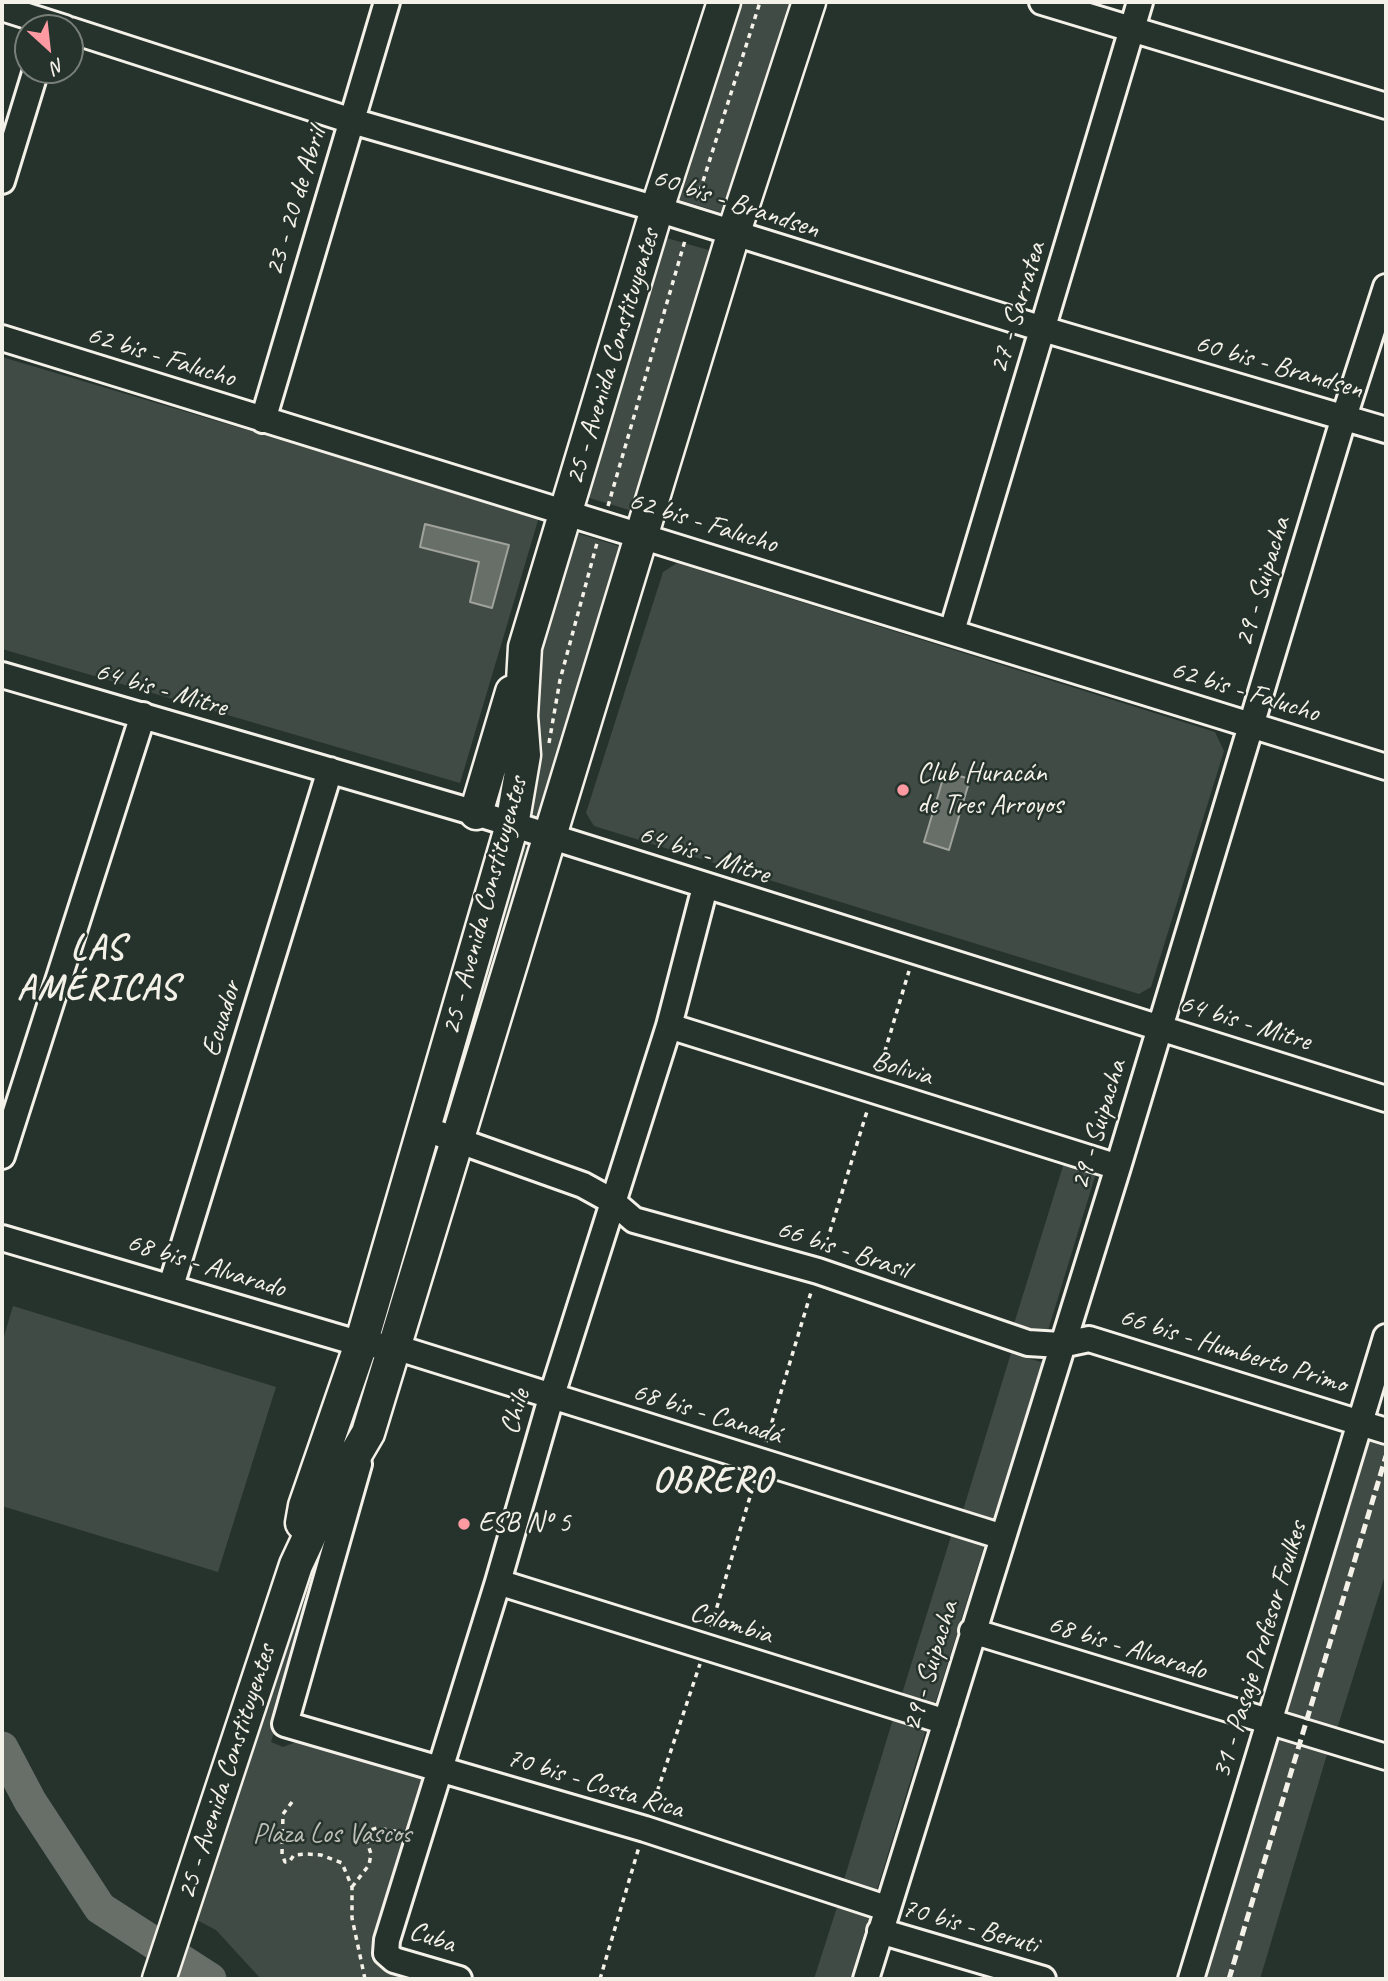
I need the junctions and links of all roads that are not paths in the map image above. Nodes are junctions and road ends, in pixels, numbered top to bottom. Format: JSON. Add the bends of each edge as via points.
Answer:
{"nodes":[{"id":1,"x":387,"y":2,"type":"edge"},
{"id":2,"x":724,"y":2,"type":"edge"},
{"id":3,"x":808,"y":2,"type":"edge"},
{"id":4,"x":1042,"y":2,"type":"edge"},
{"id":5,"x":1140,"y":2,"type":"edge"},
{"id":6,"x":2,"y":8,"type":"edge"},
{"id":7,"x":26,"y":14,"type":"edge"},
{"id":8,"x":1131,"y":30,"type":"junction"},
{"id":9,"x":84,"y":31,"type":"edge"},
{"id":10,"x":32,"y":84,"type":"edge"},
{"id":11,"x":1386,"y":106,"type":"edge"},
{"id":12,"x":352,"y":121,"type":"junction"},
{"id":13,"x":2,"y":181,"type":"edge"},
{"id":14,"x":657,"y":209,"type":"junction"},
{"id":15,"x":733,"y":235,"type":"junction"},
{"id":16,"x":1386,"y":287,"type":"edge"},
{"id":17,"x":1043,"y":329,"type":"junction"},
{"id":18,"x":2,"y":338,"type":"edge"},
{"id":19,"x":1344,"y":417,"type":"junction"},
{"id":20,"x":263,"y":420,"type":"junction"},
{"id":21,"x":1386,"y":430,"type":"edge"},
{"id":22,"x":566,"y":512,"type":"junction"},
{"id":23,"x":643,"y":536,"type":"junction"},
{"id":24,"x":952,"y":631,"type":"junction"},
{"id":25,"x":525,"y":647,"type":"junction"},
{"id":26,"x":2,"y":675,"type":"edge"},
{"id":27,"x":142,"y":715,"type":"junction"},
{"id":28,"x":1251,"y":726,"type":"junction"},
{"id":29,"x":1386,"y":767,"type":"edge"},
{"id":30,"x":330,"y":770,"type":"junction"},
{"id":31,"x":476,"y":813,"type":"junction"},
{"id":32,"x":512,"y":825,"type":"junction"},
{"id":33,"x":550,"y":838,"type":"junction"},
{"id":34,"x":705,"y":887,"type":"junction"},
{"id":35,"x":669,"y":1026,"type":"junction"},
{"id":36,"x":1160,"y":1028,"type":"junction"},
{"id":37,"x":1386,"y":1099,"type":"edge"},
{"id":38,"x":423,"y":1128,"type":"junction"},
{"id":39,"x":458,"y":1140,"type":"junction"},
{"id":40,"x":2,"y":1156,"type":"edge"},
{"id":41,"x":1118,"y":1167,"type":"junction"},
{"id":42,"x":612,"y":1201,"type":"junction"},
{"id":43,"x":2,"y":1238,"type":"edge"},
{"id":44,"x":171,"y":1286,"type":"junction"},
{"id":45,"x":1386,"y":1337,"type":"edge"},
{"id":46,"x":362,"y":1344,"type":"junction"},
{"id":47,"x":1061,"y":1345,"type":"junction"},
{"id":48,"x":395,"y":1347,"type":"junction"},
{"id":49,"x":551,"y":1398,"type":"junction"},
{"id":50,"x":1360,"y":1420,"type":"junction"},
{"id":51,"x":1386,"y":1431,"type":"edge"},
{"id":52,"x":368,"y":1433,"type":"junction"},
{"id":53,"x":1003,"y":1537,"type":"junction"},
{"id":54,"x":296,"y":1566,"type":"junction"},
{"id":55,"x":498,"y":1582,"type":"junction"},
{"id":56,"x":972,"y":1631,"type":"junction"},
{"id":57,"x":946,"y":1722,"type":"junction"},
{"id":58,"x":1269,"y":1723,"type":"junction"},
{"id":59,"x":285,"y":1724,"type":"joint"},
{"id":60,"x":1386,"y":1757,"type":"edge"},
{"id":61,"x":439,"y":1770,"type":"junction"},
{"id":62,"x":883,"y":1920,"type":"junction"},
{"id":63,"x":386,"y":1953,"type":"joint"},
{"id":64,"x":159,"y":1979,"type":"edge"},
{"id":65,"x":459,"y":1979,"type":"edge"},
{"id":66,"x":866,"y":1979,"type":"edge"},
{"id":67,"x":1043,"y":1979,"type":"edge"},
{"id":68,"x":1191,"y":1979,"type":"edge"}],
"edges":[{"from":1,"to":12,"type":"street","name":"23 - 20 de Abril"},
{"from":2,"to":14,"type":"main road","name":"25 - Avenida Constituyentes"},
{"from":3,"to":15,"type":"main road","name":"25 - Avenida Constituyentes"},
{"from":4,"to":8,"type":"street"},
{"from":5,"to":8,"type":"street","name":"27 - Sarratea"},
{"from":6,"to":7,"type":"street","name":"60 bis - Brandsen"},
{"from":8,"to":11,"type":"street"},
{"from":8,"to":17,"type":"street","name":"27 - Sarratea"},
{"from":9,"to":12,"type":"street","name":"60 bis - Brandsen"},
{"from":10,"to":13,"type":"street"},
{"from":12,"to":14,"type":"street","name":"60 bis - Brandsen"},
{"from":12,"to":20,"type":"street","name":"23 - 20 de Abril"},
{"from":14,"to":15,"type":"street","name":"60 bis - Brandsen"},
{"from":14,"to":22,"type":"main road","name":"25 - Avenida Constituyentes"},
{"from":15,"to":17,"type":"street","name":"60 bis - Brandsen"},
{"from":15,"to":23,"type":"main road","name":"25 - Avenida Constituyentes"},
{"from":16,"to":19,"type":"street","name":"29 - Suipacha"},
{"from":17,"to":19,"type":"street","name":"60 bis - Brandsen"},
{"from":17,"to":24,"type":"street","name":"27 - Sarratea"},
{"from":18,"to":20,"type":"street","name":"62 bis - Falucho"},
{"from":19,"to":21,"type":"street","name":"60 bis - Brandsen"},
{"from":19,"to":28,"type":"street","name":"29 - Suipacha"},
{"from":20,"to":22,"type":"street","name":"62 bis - Falucho"},
{"from":22,"to":23,"type":"street","name":"62 bis - Falucho"},
{"from":22,"to":25,"type":"main road","name":"25 - Avenida Constituyentes"},
{"from":23,"to":24,"type":"street","name":"62 bis - Falucho"},
{"from":23,"to":33,"type":"main road","name":"25 - Avenida Constituyentes"},
{"from":24,"to":28,"type":"street","name":"62 bis - Falucho"},
{"from":25,"to":31,"type":"main road"},
{"from":25,"to":32,"type":"main road","name":"25 - Avenida Constituyentes","via":[[524,755]]},
{"from":26,"to":27,"type":"street","name":"64 bis - Mitre"},
{"from":27,"to":30,"type":"street","name":"64 bis - Mitre"},
{"from":27,"to":40,"type":"street"},
{"from":28,"to":29,"type":"street","name":"62 bis - Falucho"},
{"from":28,"to":36,"type":"street","name":"29 - Suipacha"},
{"from":30,"to":31,"type":"street","name":"64 bis - Mitre"},
{"from":30,"to":44,"type":"street","name":"Ecuador"},
{"from":31,"to":32,"type":"street","name":"64 bis - Mitre"},
{"from":32,"to":33,"type":"street","name":"64 bis - Mitre"},
{"from":32,"to":38,"type":"main road","name":"25 - Avenida Constituyentes"},
{"from":33,"to":34,"type":"street","name":"64 bis - Mitre"},
{"from":33,"to":39,"type":"main road","name":"25 - Avenida Constituyentes"},
{"from":34,"to":35,"type":"street","name":"Chile"},
{"from":34,"to":36,"type":"street","name":"64 bis - Mitre"},
{"from":35,"to":41,"type":"street","name":"Bolivia"},
{"from":35,"to":42,"type":"street","name":"Chile"},
{"from":36,"to":37,"type":"street","name":"64 bis - Mitre"},
{"from":36,"to":41,"type":"street","name":"29 - Suipacha"},
{"from":38,"to":39,"type":"street"},
{"from":38,"to":46,"type":"main road","name":"25 - Avenida Constituyentes"},
{"from":39,"to":42,"type":"street","via":[[583,1185]]},
{"from":39,"to":48,"type":"main road","name":"25 - Avenida Constituyentes"},
{"from":41,"to":47,"type":"street","name":"29 - Suipacha"},
{"from":42,"to":47,"type":"street","name":"66 bis - Brasil","via":[[634,1220],[818,1271],[1028,1343]]},
{"from":42,"to":49,"type":"street","name":"Chile"},
{"from":43,"to":44,"type":"street","name":"68 bis - Alvarado"},
{"from":44,"to":46,"type":"street","name":"68 bis - Alvarado"},
{"from":45,"to":50,"type":"street","name":"31 - Pasaje Profesor Foulkes"},
{"from":46,"to":48,"type":"street","name":"68 bis - Alvarado"},
{"from":46,"to":54,"type":"main road","name":"25 - Avenida Constituyentes","via":[[305,1506]]},
{"from":47,"to":50,"type":"street","name":"66 bis - Humberto Primo","via":[[1089,1339]]},
{"from":47,"to":53,"type":"street","name":"29 - Suipacha"},
{"from":48,"to":49,"type":"street","name":"68 bis - Canadá"},
{"from":48,"to":52,"type":"main road","name":"25 - Avenida Constituyentes"},
{"from":49,"to":53,"type":"street","name":"68 bis - Canadá"},
{"from":49,"to":55,"type":"street","name":"Chile"},
{"from":50,"to":51,"type":"street","name":"66 bis - Humberto Primo"},
{"from":50,"to":58,"type":"street","name":"31 - Pasaje Profesor Foulkes"},
{"from":52,"to":54,"type":"main road","name":"25 - Avenida Constituyentes"},
{"from":52,"to":59,"type":"street","name":"25 - Avenida Constituyentes"},
{"from":53,"to":56,"type":"street","name":"29 - Suipacha"},
{"from":54,"to":64,"type":"main road","name":"25 - Avenida Constituyentes"},
{"from":55,"to":57,"type":"street","name":"Colombia"},
{"from":55,"to":61,"type":"street","name":"Chile"},
{"from":56,"to":57,"type":"street","name":"29 - Suipacha"},
{"from":56,"to":58,"type":"street","name":"68 bis - Alvarado"},
{"from":57,"to":62,"type":"street","name":"29 - Suipacha"},
{"from":58,"to":60,"type":"street","name":"68 bis - Alvarado"},
{"from":58,"to":68,"type":"street","name":"31 - Pasaje Profesor Foulkes"},
{"from":59,"to":61,"type":"street","name":"70 bis - Costa Rica"},
{"from":61,"to":62,"type":"street","name":"70 bis - Costa Rica","via":[[645,1829]]},
{"from":61,"to":63,"type":"street","name":"Chile"},
{"from":62,"to":66,"type":"street","name":"29 - Suipacha"},
{"from":62,"to":67,"type":"street","name":"70 bis - Beruti"},
{"from":63,"to":65,"type":"street","name":"Cuba","via":[[394,1960]]}]}
